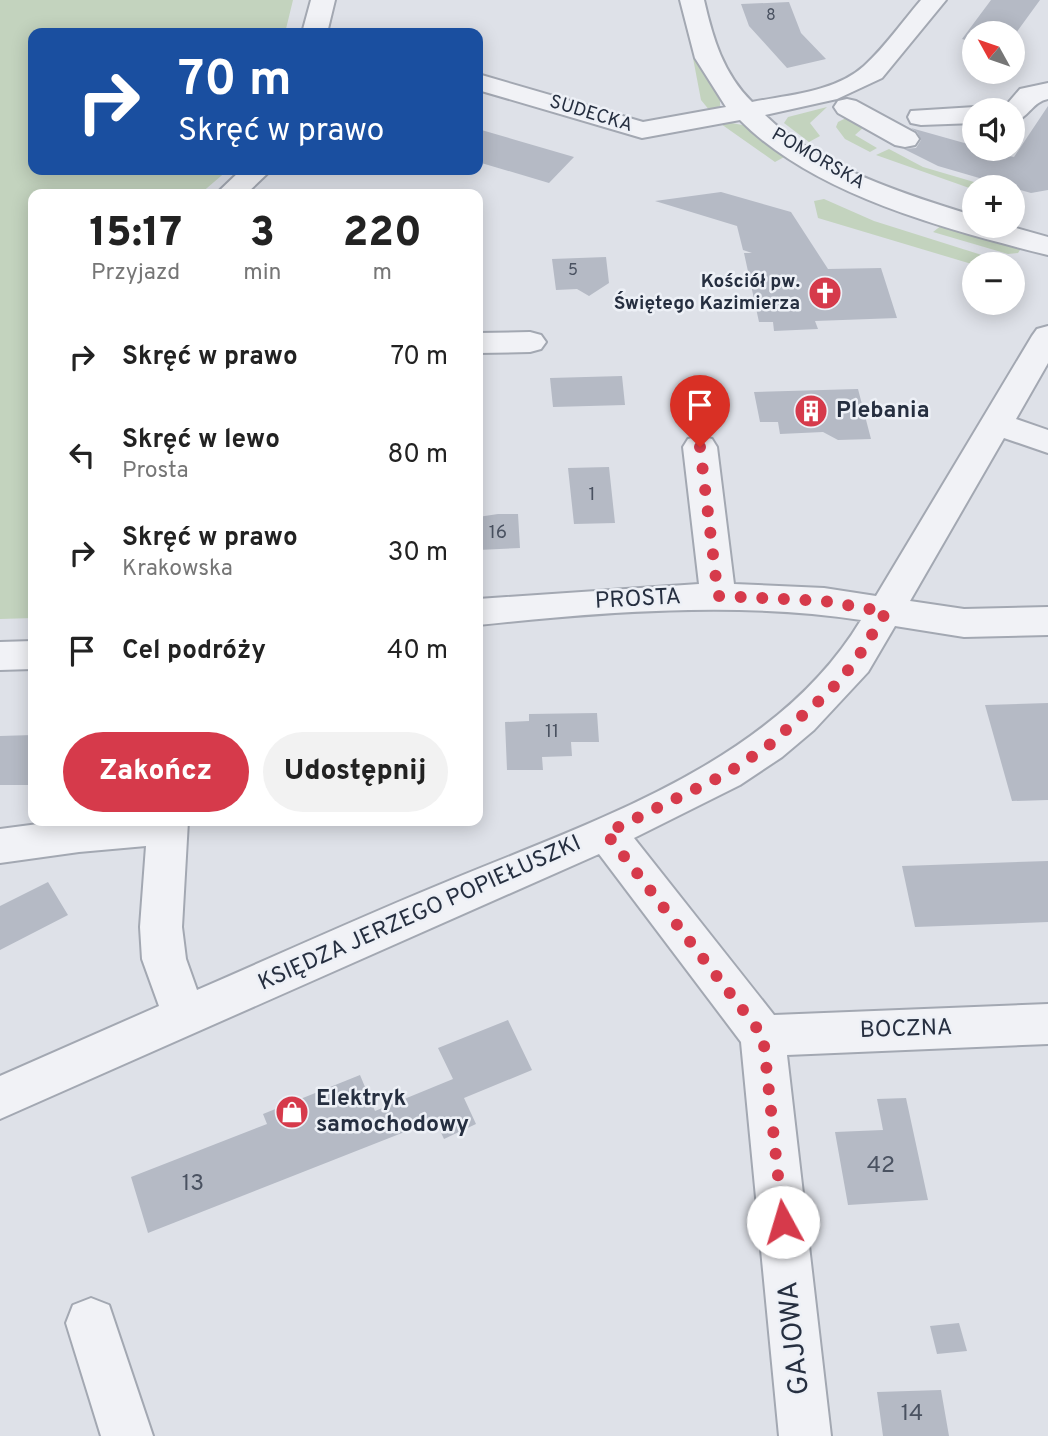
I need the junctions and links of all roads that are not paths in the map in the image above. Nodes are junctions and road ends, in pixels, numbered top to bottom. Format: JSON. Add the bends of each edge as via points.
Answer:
{"nodes":[{"id":1,"x":323,"y":0,"type":"edge"},
{"id":2,"x":692,"y":0,"type":"edge"},
{"id":3,"x":933,"y":0,"type":"edge"},
{"id":4,"x":316,"y":28,"type":"edge"},
{"id":5,"x":483,"y":83,"type":"edge"},
{"id":6,"x":1048,"y":91,"type":"edge"},
{"id":7,"x":1025,"y":100,"type":"edge"},
{"id":8,"x":847,"y":107,"type":"dead end"},
{"id":9,"x":746,"y":111,"type":"junction"},
{"id":10,"x":962,"y":118,"type":"edge"},
{"id":11,"x":251,"y":175,"type":"edge"},
{"id":12,"x":236,"y":189,"type":"edge"},
{"id":13,"x":962,"y":221,"type":"edge"},
{"id":14,"x":1021,"y":238,"type":"edge"},
{"id":15,"x":1048,"y":246,"type":"edge"},
{"id":16,"x":1048,"y":336,"type":"edge"},
{"id":17,"x":530,"y":342,"type":"dead end"},
{"id":18,"x":483,"y":343,"type":"edge"},
{"id":19,"x":995,"y":423,"type":"junction"},
{"id":20,"x":1048,"y":442,"type":"edge"},
{"id":21,"x":700,"y":447,"type":"dead end"},
{"id":22,"x":718,"y":596,"type":"junction"},
{"id":23,"x":483,"y":611,"type":"edge"},
{"id":24,"x":886,"y":612,"type":"junction"},
{"id":25,"x":1048,"y":621,"type":"edge"},
{"id":26,"x":28,"y":655,"type":"edge"},
{"id":27,"x":0,"y":656,"type":"edge"},
{"id":28,"x":152,"y":826,"type":"edge"},
{"id":29,"x":168,"y":826,"type":"edge"},
{"id":30,"x":606,"y":833,"type":"junction"},
{"id":31,"x":0,"y":846,"type":"edge"},
{"id":32,"x":185,"y":1016,"type":"junction"},
{"id":33,"x":1048,"y":1024,"type":"edge"},
{"id":34,"x":763,"y":1036,"type":"junction"},
{"id":35,"x":0,"y":1098,"type":"edge"},
{"id":36,"x":91,"y":1322,"type":"dead end"},
{"id":37,"x":127,"y":1436,"type":"edge"},
{"id":38,"x":806,"y":1436,"type":"edge"}],
"edges":[{"from":1,"to":4,"type":"street"},
{"from":2,"to":9,"type":"street","name":"POMORSKA","via":[[712,69]]},
{"from":3,"to":9,"type":"street","name":"SUDECKA","via":[[862,80],[827,93]]},
{"from":5,"to":9,"type":"street","name":"SUDECKA","via":[[642,130]]},
{"from":6,"to":7,"type":"street"},
{"from":8,"to":10,"type":"street","via":[[913,128]]},
{"from":9,"to":13,"type":"street","name":"POMORSKA","via":[[784,142],[845,178]]},
{"from":11,"to":12,"type":"street"},
{"from":14,"to":15,"type":"street","name":"POMORSKA"},
{"from":16,"to":19,"type":"street","name":"KSIĘDZA JERZEGO POPIEŁUSZKI"},
{"from":17,"to":18,"type":"street"},
{"from":19,"to":20,"type":"street"},
{"from":19,"to":24,"type":"street","name":"KSIĘDZA JERZEGO POPIEŁUSZKI"},
{"from":21,"to":22,"type":"street"},
{"from":22,"to":23,"type":"street","name":"PROSTA"},
{"from":22,"to":24,"type":"street","name":"PROSTA","via":[[824,601]]},
{"from":24,"to":25,"type":"street","name":"PROSTA","via":[[964,623]]},
{"from":24,"to":30,"type":"street","name":"KSIĘDZA JERZEGO POPIEŁUSZKI","via":[[830,691],[768,746],[726,774]]},
{"from":26,"to":27,"type":"street"},
{"from":28,"to":31,"type":"street"},
{"from":29,"to":32,"type":"street","via":[[161,927],[164,959]]},
{"from":30,"to":32,"type":"street","name":"KSIĘDZA JERZEGO POPIEŁUSZKI"},
{"from":30,"to":34,"type":"street"},
{"from":32,"to":35,"type":"street","name":"KSIĘDZA JERZEGO POPIEŁUSZKI"},
{"from":33,"to":34,"type":"street","name":"BOCZNA"},
{"from":34,"to":38,"type":"street","name":"GAJOWA"},
{"from":36,"to":37,"type":"street"}]}
